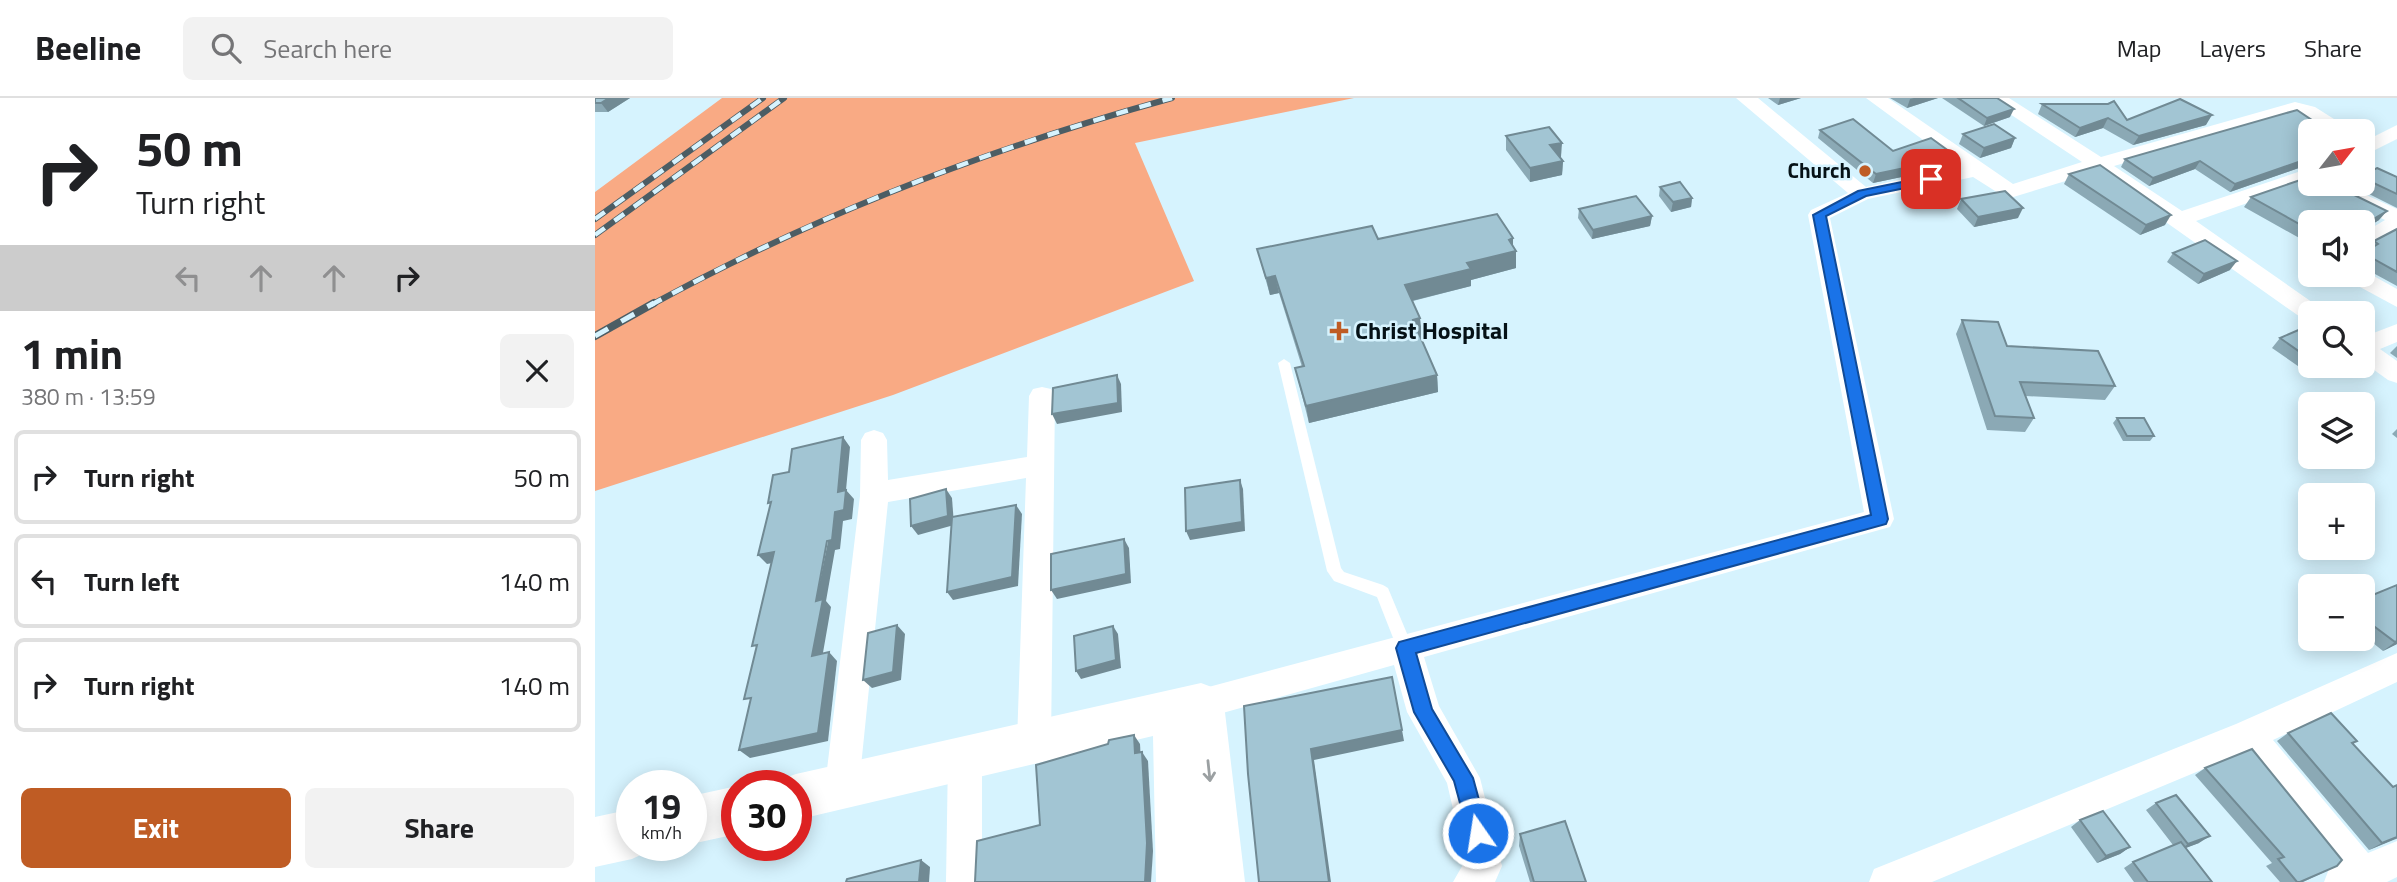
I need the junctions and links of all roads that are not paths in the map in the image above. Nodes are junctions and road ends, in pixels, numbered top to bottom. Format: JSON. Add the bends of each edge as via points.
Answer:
{"nodes":[{"id":1,"x":1745,"y":98,"type":"edge"},
{"id":2,"x":1876,"y":98,"type":"edge"},
{"id":3,"x":2002,"y":101,"type":"edge"},
{"id":4,"x":2048,"y":105,"type":"edge"},
{"id":5,"x":2322,"y":119,"type":"edge"},
{"id":6,"x":2394,"y":136,"type":"edge"},
{"id":7,"x":2375,"y":143,"type":"edge"},
{"id":8,"x":2098,"y":164,"type":"junction"},
{"id":9,"x":1977,"y":170,"type":"junction"},
{"id":10,"x":2298,"y":183,"type":"edge"},
{"id":11,"x":1862,"y":194,"type":"junction"},
{"id":12,"x":2349,"y":196,"type":"edge"},
{"id":13,"x":2179,"y":219,"type":"junction"},
{"id":14,"x":2397,"y":220,"type":"edge"},
{"id":15,"x":2375,"y":234,"type":"edge"},
{"id":16,"x":2375,"y":286,"type":"edge"},
{"id":17,"x":2397,"y":299,"type":"edge"},
{"id":18,"x":2298,"y":304,"type":"edge"},
{"id":19,"x":2397,"y":332,"type":"edge"},
{"id":20,"x":2375,"y":342,"type":"edge"},
{"id":21,"x":2375,"y":357,"type":"edge"},
{"id":22,"x":1284,"y":363,"type":"dead end"},
{"id":23,"x":2397,"y":374,"type":"edge"},
{"id":24,"x":1042,"y":396,"type":"dead end"},
{"id":25,"x":874,"y":440,"type":"dead end"},
{"id":26,"x":1039,"y":465,"type":"junction"},
{"id":27,"x":874,"y":493,"type":"junction"},
{"id":28,"x":1405,"y":648,"type":"junction"},
{"id":29,"x":2396,"y":668,"type":"edge"},
{"id":30,"x":1188,"y":706,"type":"junction"},
{"id":31,"x":2248,"y":735,"type":"junction"},
{"id":32,"x":1034,"y":742,"type":"junction"},
{"id":33,"x":965,"y":758,"type":"junction"},
{"id":34,"x":842,"y":786,"type":"junction"},
{"id":35,"x":812,"y":793,"type":"edge"},
{"id":36,"x":616,"y":837,"type":"edge"},
{"id":37,"x":595,"y":842,"type":"edge"},
{"id":38,"x":2397,"y":859,"type":"edge"},
{"id":39,"x":2358,"y":879,"type":"edge"},
{"id":40,"x":964,"y":882,"type":"edge"},
{"id":41,"x":1181,"y":882,"type":"edge"},
{"id":42,"x":1220,"y":882,"type":"edge"},
{"id":43,"x":1471,"y":882,"type":"edge"},
{"id":44,"x":1887,"y":882,"type":"edge"}],
"edges":[{"from":1,"to":11,"type":"street"},
{"from":2,"to":9,"type":"street"},
{"from":3,"to":4,"type":"street"},
{"from":3,"to":8,"type":"street"},
{"from":5,"to":8,"type":"street","via":[[2295,108]]},
{"from":6,"to":7,"type":"street"},
{"from":8,"to":9,"type":"street","via":[[2010,192]]},
{"from":8,"to":13,"type":"street"},
{"from":9,"to":11,"type":"street"},
{"from":10,"to":13,"type":"street"},
{"from":11,"to":28,"type":"street","via":[[1819,215],[1880,519]]},
{"from":12,"to":14,"type":"street"},
{"from":13,"to":18,"type":"street"},
{"from":14,"to":15,"type":"street"},
{"from":16,"to":17,"type":"street"},
{"from":19,"to":20,"type":"street"},
{"from":21,"to":23,"type":"street"},
{"from":22,"to":28,"type":"lane","via":[[1334,571],[1383,593]]},
{"from":24,"to":26,"type":"street"},
{"from":25,"to":27,"type":"street"},
{"from":26,"to":27,"type":"street"},
{"from":26,"to":32,"type":"street"},
{"from":27,"to":34,"type":"street"},
{"from":28,"to":30,"type":"street"},
{"from":28,"to":43,"type":"street","via":[[1424,712],[1467,790],[1484,866]]},
{"from":29,"to":31,"type":"street"},
{"from":30,"to":32,"type":"street"},
{"from":30,"to":41,"type":"street"},
{"from":30,"to":42,"type":"street","one_way":true},
{"from":31,"to":39,"type":"street"},
{"from":31,"to":44,"type":"street"},
{"from":32,"to":33,"type":"street"},
{"from":33,"to":34,"type":"street"},
{"from":33,"to":40,"type":"street"},
{"from":34,"to":35,"type":"street"},
{"from":36,"to":37,"type":"street"},
{"from":38,"to":39,"type":"street"}]}
